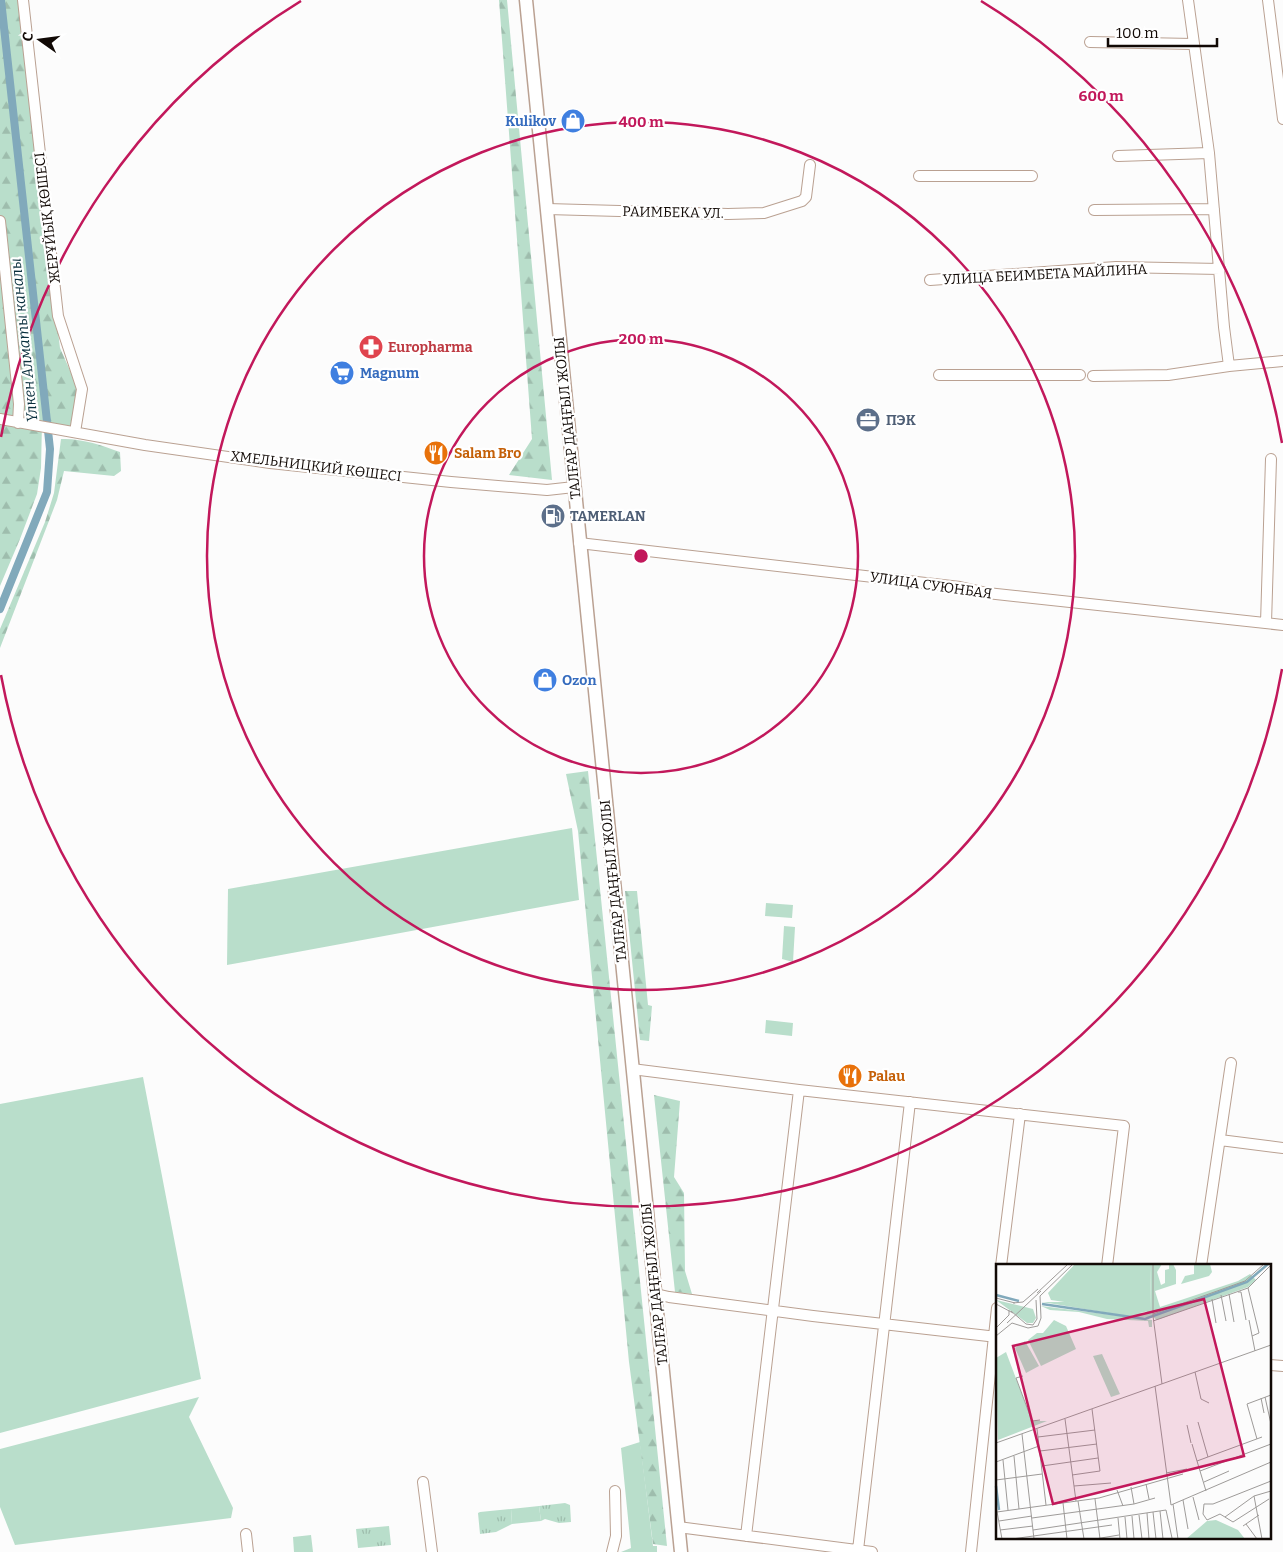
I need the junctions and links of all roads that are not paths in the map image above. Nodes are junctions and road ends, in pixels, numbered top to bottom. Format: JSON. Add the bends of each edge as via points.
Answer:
{"nodes":[{"id":1,"x":23,"y":0,"type":"edge"},
{"id":2,"x":526,"y":0,"type":"edge"},
{"id":3,"x":1188,"y":0,"type":"edge"},
{"id":4,"x":1268,"y":0,"type":"edge"},
{"id":5,"x":1090,"y":42,"type":"dead end"},
{"id":6,"x":1193,"y":44,"type":"junction"},
{"id":7,"x":1283,"y":119,"type":"edge"},
{"id":8,"x":1209,"y":153,"type":"junction"},
{"id":9,"x":1118,"y":156,"type":"dead end"},
{"id":10,"x":810,"y":165,"type":"dead end"},
{"id":11,"x":919,"y":176,"type":"dead end"},
{"id":12,"x":1032,"y":176,"type":"dead end"},
{"id":13,"x":547,"y":209,"type":"junction"},
{"id":14,"x":1214,"y":209,"type":"junction"},
{"id":15,"x":1094,"y":210,"type":"dead end"},
{"id":16,"x":0,"y":221,"type":"edge"},
{"id":17,"x":1220,"y":269,"type":"junction"},
{"id":18,"x":930,"y":280,"type":"dead end"},
{"id":19,"x":1283,"y":361,"type":"edge"},
{"id":20,"x":1229,"y":366,"type":"junction"},
{"id":21,"x":939,"y":375,"type":"dead end"},
{"id":22,"x":1080,"y":375,"type":"dead end"},
{"id":23,"x":1093,"y":376,"type":"dead end"},
{"id":24,"x":0,"y":418,"type":"edge"},
{"id":25,"x":18,"y":422,"type":"junction"},
{"id":26,"x":75,"y":432,"type":"junction"},
{"id":27,"x":1271,"y":459,"type":"dead end"},
{"id":28,"x":574,"y":487,"type":"junction"},
{"id":29,"x":579,"y":543,"type":"junction"},
{"id":30,"x":1266,"y":623,"type":"junction"},
{"id":31,"x":1283,"y":625,"type":"edge"},
{"id":32,"x":1232,"y":1063,"type":"dead end"},
{"id":33,"x":632,"y":1069,"type":"junction"},
{"id":34,"x":799,"y":1090,"type":"junction"},
{"id":35,"x":910,"y":1102,"type":"junction"},
{"id":36,"x":1020,"y":1114,"type":"junction"},
{"id":37,"x":1220,"y":1140,"type":"junction"},
{"id":38,"x":1283,"y":1148,"type":"edge"},
{"id":39,"x":1001,"y":1264,"type":"edge"},
{"id":40,"x":1106,"y":1264,"type":"edge"},
{"id":41,"x":1201,"y":1264,"type":"edge"},
{"id":42,"x":656,"y":1294,"type":"junction"},
{"id":43,"x":773,"y":1311,"type":"junction"},
{"id":44,"x":996,"y":1322,"type":"edge"},
{"id":45,"x":884,"y":1324,"type":"junction"},
{"id":46,"x":995,"y":1336,"type":"edge"},
{"id":47,"x":1270,"y":1365,"type":"edge"},
{"id":48,"x":1283,"y":1366,"type":"edge"},
{"id":49,"x":423,"y":1482,"type":"dead end"},
{"id":50,"x":615,"y":1491,"type":"dead end"},
{"id":51,"x":678,"y":1527,"type":"junction"},
{"id":52,"x":246,"y":1534,"type":"dead end"},
{"id":53,"x":746,"y":1536,"type":"junction"},
{"id":54,"x":818,"y":1549,"type":"edge"},
{"id":55,"x":858,"y":1550,"type":"junction"},
{"id":56,"x":248,"y":1552,"type":"edge"},
{"id":57,"x":432,"y":1552,"type":"edge"},
{"id":58,"x":612,"y":1552,"type":"edge"},
{"id":59,"x":680,"y":1552,"type":"edge"},
{"id":60,"x":872,"y":1552,"type":"edge"},
{"id":61,"x":971,"y":1552,"type":"edge"}],
"edges":[{"from":1,"to":26,"type":"street","name":"ЖЕРҰЙЫҚ КӨШЕСІ","via":[[58,316],[82,389]]},
{"from":2,"to":13,"type":"main road","name":"ТАЛҒАР ДАҢҒЫЛ ЖОЛЫ"},
{"from":3,"to":6,"type":"street"},
{"from":4,"to":7,"type":"street"},
{"from":5,"to":6,"type":"street"},
{"from":6,"to":8,"type":"street"},
{"from":8,"to":9,"type":"street"},
{"from":8,"to":14,"type":"street"},
{"from":10,"to":13,"type":"street","name":"РАИМБЕКА УЛ.","via":[[806,197],[797,204],[764,213]]},
{"from":11,"to":12,"type":"street"},
{"from":13,"to":28,"type":"main road","name":"ТАЛҒАР ДАҢҒЫЛ ЖОЛЫ"},
{"from":14,"to":15,"type":"street"},
{"from":14,"to":17,"type":"street"},
{"from":16,"to":25,"type":"street","via":[[19,404]]},
{"from":17,"to":18,"type":"street","name":"УЛИЦА БЕИМБЕТА МАЙЛИНА","via":[[1116,267]]},
{"from":17,"to":20,"type":"street"},
{"from":19,"to":20,"type":"street"},
{"from":20,"to":23,"type":"street","via":[[1168,375]]},
{"from":21,"to":22,"type":"street"},
{"from":24,"to":25,"type":"street"},
{"from":25,"to":26,"type":"street","name":"ХМЕЛЬНИЦКИЙ КӨШЕСІ"},
{"from":26,"to":28,"type":"street","name":"ХМЕЛЬНИЦКИЙ КӨШЕСІ","via":[[270,463],[547,490]]},
{"from":27,"to":30,"type":"street"},
{"from":28,"to":29,"type":"main road","name":"ТАЛҒАР ДАҢҒЫЛ ЖОЛЫ"},
{"from":29,"to":30,"type":"street","name":"УЛИЦА СУЮНБАЯ"},
{"from":29,"to":33,"type":"main road","name":"ТАЛҒАР ДАҢҒЫЛ ЖОЛЫ"},
{"from":30,"to":31,"type":"street","name":"УЛИЦА СУЮНБАЯ"},
{"from":32,"to":37,"type":"street"},
{"from":33,"to":34,"type":"street"},
{"from":33,"to":42,"type":"main road","name":"ТАЛҒАР ДАҢҒЫЛ ЖОЛЫ"},
{"from":34,"to":35,"type":"street"},
{"from":34,"to":43,"type":"street"},
{"from":35,"to":36,"type":"street"},
{"from":35,"to":45,"type":"street"},
{"from":36,"to":39,"type":"street"},
{"from":36,"to":40,"type":"street","via":[[1124,1126]]},
{"from":37,"to":38,"type":"street"},
{"from":37,"to":41,"type":"street"},
{"from":42,"to":43,"type":"street"},
{"from":42,"to":51,"type":"main road","name":"ТАЛҒАР ДАҢҒЫЛ ЖОЛЫ"},
{"from":43,"to":45,"type":"street"},
{"from":43,"to":53,"type":"street"},
{"from":44,"to":46,"type":"street"},
{"from":45,"to":46,"type":"street"},
{"from":45,"to":55,"type":"street"},
{"from":46,"to":61,"type":"street"},
{"from":47,"to":48,"type":"street"},
{"from":49,"to":57,"type":"street"},
{"from":50,"to":58,"type":"street","via":[[616,1536]]},
{"from":51,"to":53,"type":"street"},
{"from":51,"to":59,"type":"main road","name":"ТАЛҒАР ДАҢҒЫЛ ЖОЛЫ"},
{"from":52,"to":56,"type":"street"},
{"from":53,"to":54,"type":"street"},
{"from":54,"to":55,"type":"street"},
{"from":55,"to":60,"type":"street"}]}
